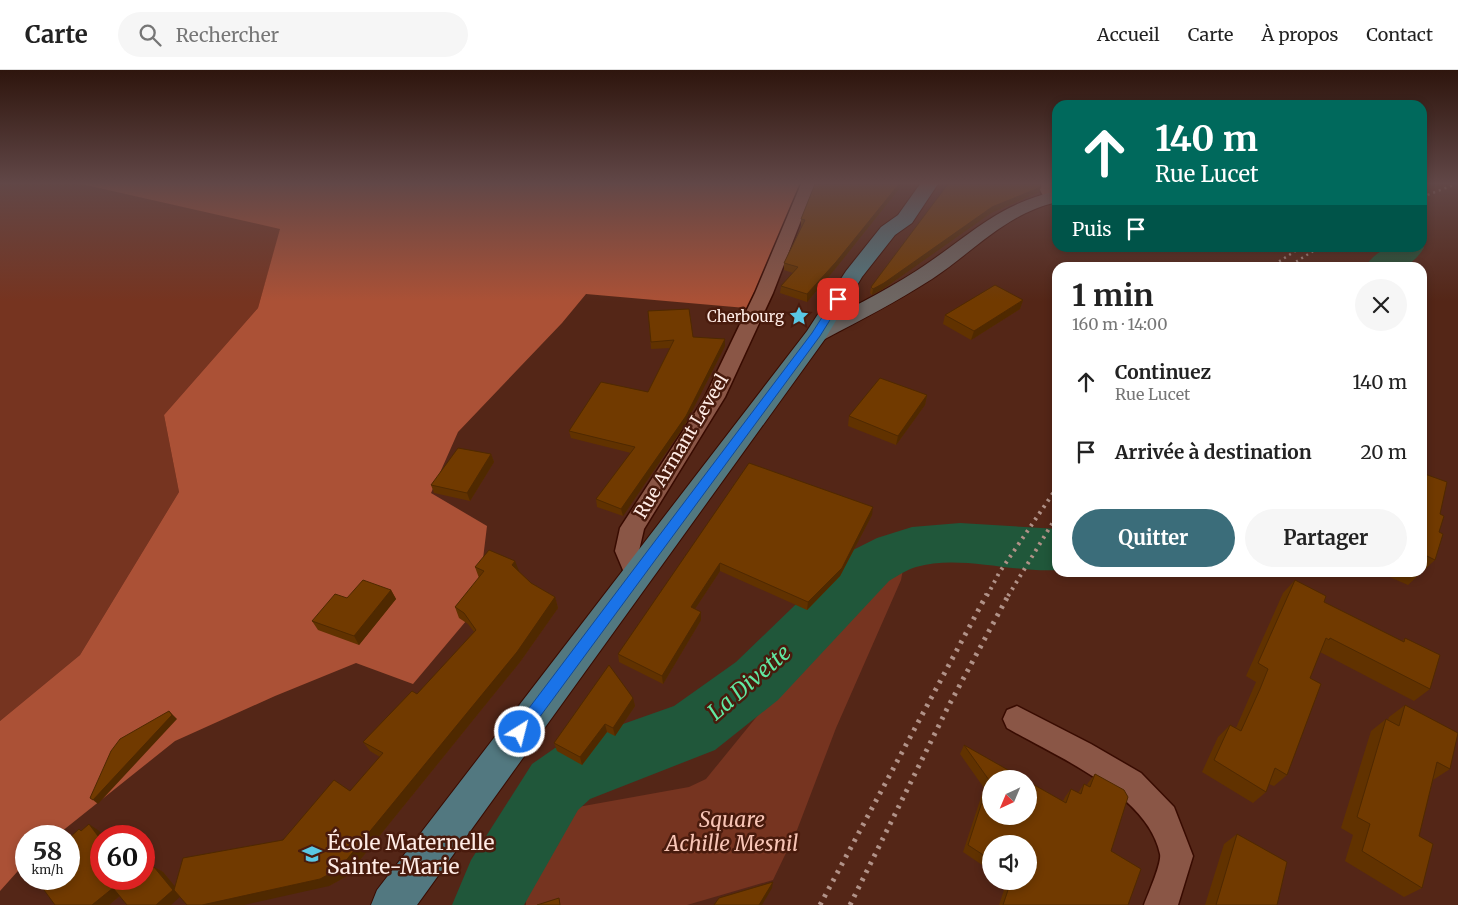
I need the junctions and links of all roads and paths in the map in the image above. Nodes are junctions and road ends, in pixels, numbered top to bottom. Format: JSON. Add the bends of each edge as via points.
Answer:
{"nodes":[{"id":1,"x":792,"y":223,"type":"edge"},
{"id":2,"x":890,"y":223,"type":"edge"},
{"id":3,"x":899,"y":223,"type":"edge"},
{"id":4,"x":997,"y":223,"type":"edge"},
{"id":5,"x":888,"y":231,"type":"junction"},
{"id":6,"x":816,"y":334,"type":"junction"},
{"id":7,"x":637,"y":575,"type":"junction"},
{"id":8,"x":1017,"y":719,"type":"dead end"},
{"id":9,"x":392,"y":905,"type":"edge"},
{"id":10,"x":1161,"y":905,"type":"edge"}],
"edges":[{"from":1,"to":7,"type":"street","name":"Rue Armant Leveel","via":[[764,293],[715,397],[632,528],[627,551]]},
{"from":2,"to":5,"type":"main road"},
{"from":3,"to":5,"type":"main road"},
{"from":4,"to":6,"type":"main road","via":[[925,274]]},
{"from":5,"to":6,"type":"main road","via":[[853,275]]},
{"from":6,"to":7,"type":"main road"},
{"from":7,"to":9,"type":"main road"},
{"from":8,"to":10,"type":"street","via":[[1130,784],[1163,818],[1177,856]]}]}
